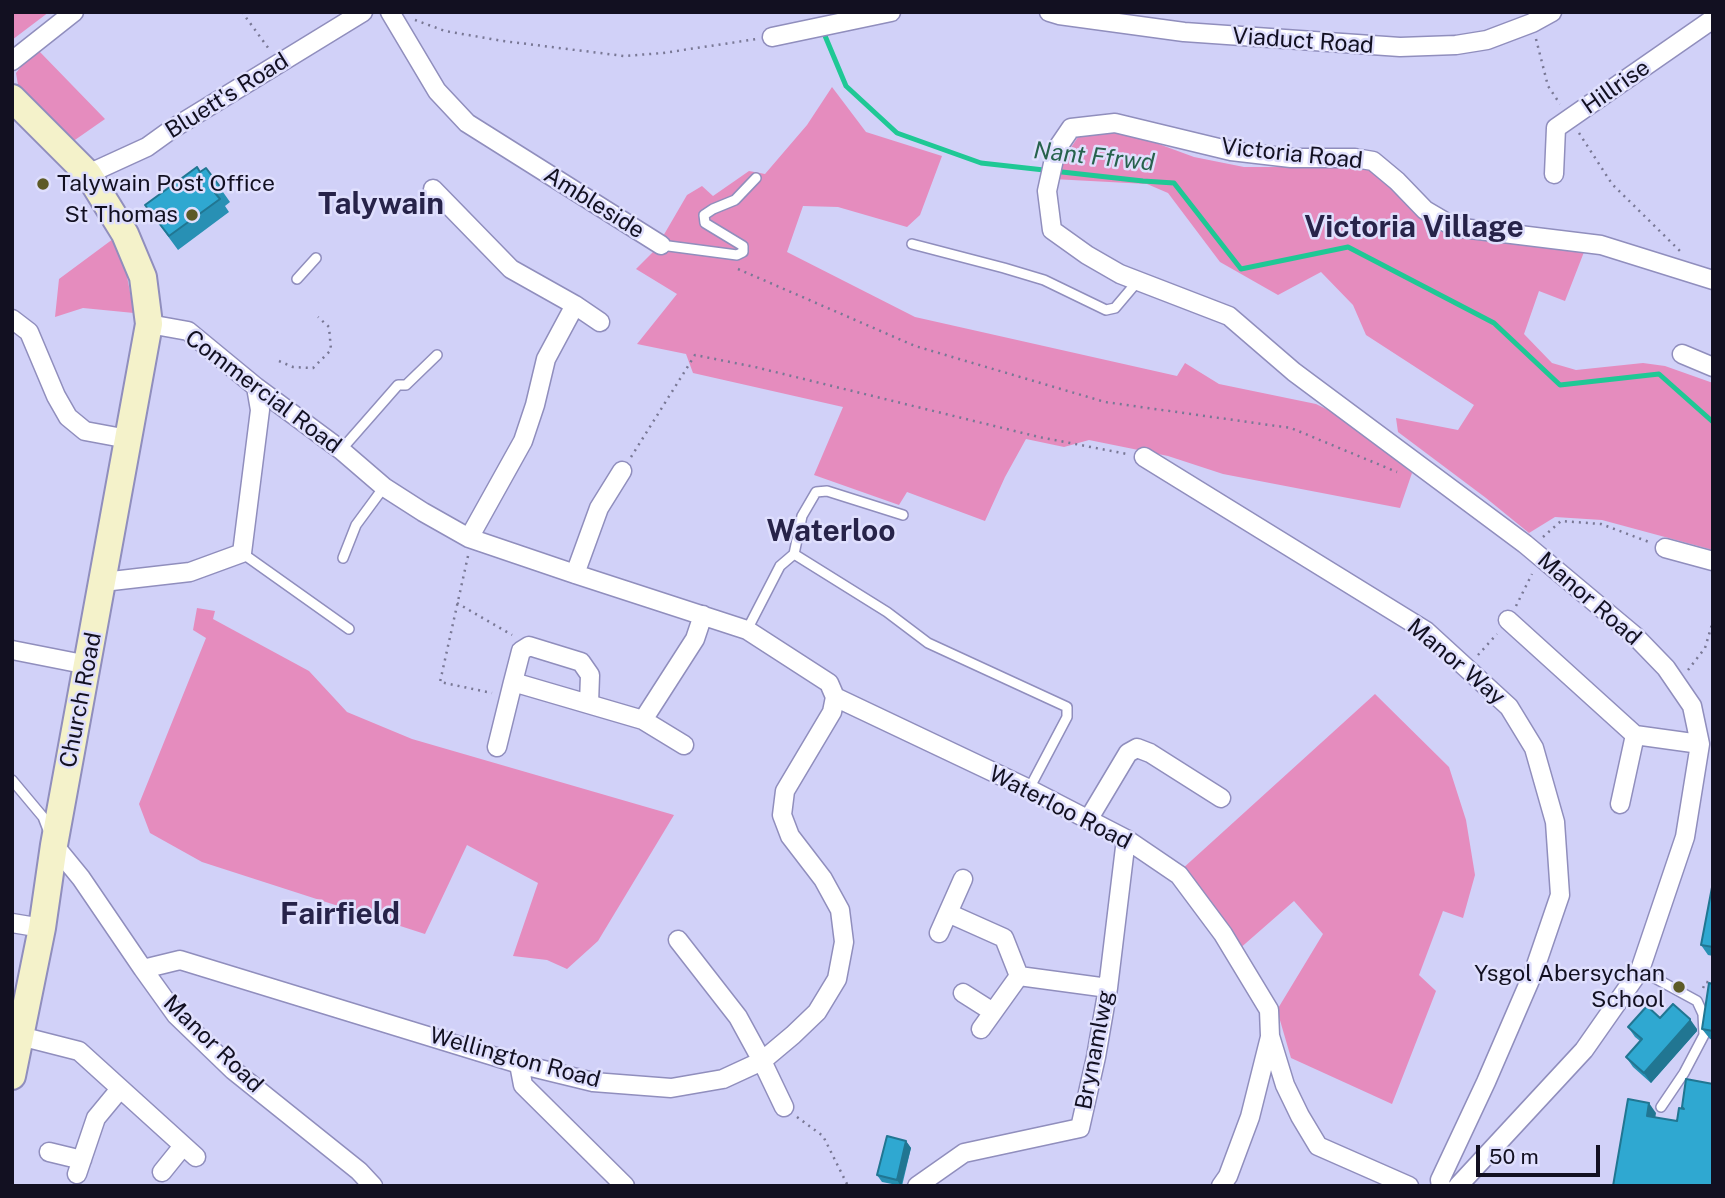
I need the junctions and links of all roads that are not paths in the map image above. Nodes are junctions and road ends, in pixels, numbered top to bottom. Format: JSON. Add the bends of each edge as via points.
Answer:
{"nodes":[{"id":1,"x":363,"y":12,"type":"edge"},
{"id":2,"x":390,"y":12,"type":"edge"},
{"id":3,"x":891,"y":12,"type":"edge"},
{"id":4,"x":1049,"y":12,"type":"edge"},
{"id":5,"x":1552,"y":12,"type":"edge"},
{"id":6,"x":67,"y":14,"type":"edge"},
{"id":7,"x":1530,"y":18,"type":"edge"},
{"id":8,"x":1713,"y":19,"type":"edge"},
{"id":9,"x":772,"y":37,"type":"road end"},
{"id":10,"x":12,"y":61,"type":"edge"},
{"id":11,"x":12,"y":98,"type":"edge"},
{"id":12,"x":88,"y":174,"type":"junction"},
{"id":13,"x":1553,"y":174,"type":"dead end"},
{"id":14,"x":756,"y":178,"type":"dead end"},
{"id":15,"x":1049,"y":181,"type":"joint"},
{"id":16,"x":433,"y":189,"type":"dead end"},
{"id":17,"x":912,"y":244,"type":"dead end"},
{"id":18,"x":661,"y":245,"type":"joint"},
{"id":19,"x":316,"y":258,"type":"dead end"},
{"id":20,"x":297,"y":279,"type":"dead end"},
{"id":21,"x":1713,"y":280,"type":"edge"},
{"id":22,"x":1137,"y":282,"type":"junction"},
{"id":23,"x":575,"y":305,"type":"junction"},
{"id":24,"x":12,"y":318,"type":"edge"},
{"id":25,"x":600,"y":322,"type":"dead end"},
{"id":26,"x":149,"y":324,"type":"junction"},
{"id":27,"x":1682,"y":354,"type":"dead end"},
{"id":28,"x":437,"y":355,"type":"dead end"},
{"id":29,"x":1713,"y":367,"type":"edge"},
{"id":30,"x":256,"y":387,"type":"junction"},
{"id":31,"x":128,"y":439,"type":"junction"},
{"id":32,"x":341,"y":450,"type":"junction"},
{"id":33,"x":1144,"y":457,"type":"road end"},
{"id":34,"x":622,"y":471,"type":"road end"},
{"id":35,"x":384,"y":487,"type":"junction"},
{"id":36,"x":903,"y":515,"type":"dead end"},
{"id":37,"x":469,"y":538,"type":"junction"},
{"id":38,"x":1665,"y":548,"type":"road end"},
{"id":39,"x":242,"y":553,"type":"junction"},
{"id":40,"x":794,"y":554,"type":"junction"},
{"id":41,"x":343,"y":558,"type":"dead end"},
{"id":42,"x":1713,"y":561,"type":"edge"},
{"id":43,"x":575,"y":574,"type":"junction"},
{"id":44,"x":103,"y":582,"type":"junction"},
{"id":45,"x":703,"y":615,"type":"junction"},
{"id":46,"x":1508,"y":620,"type":"dead end"},
{"id":47,"x":349,"y":629,"type":"dead end"},
{"id":48,"x":747,"y":630,"type":"junction"},
{"id":49,"x":12,"y":650,"type":"edge"},
{"id":50,"x":88,"y":665,"type":"junction"},
{"id":51,"x":511,"y":690,"type":"junction"},
{"id":52,"x":835,"y":697,"type":"junction"},
{"id":53,"x":589,"y":704,"type":"junction"},
{"id":54,"x":643,"y":720,"type":"junction"},
{"id":55,"x":1635,"y":735,"type":"junction"},
{"id":56,"x":684,"y":744,"type":"dead end"},
{"id":57,"x":1700,"y":744,"type":"junction"},
{"id":58,"x":497,"y":747,"type":"dead end"},
{"id":59,"x":12,"y":780,"type":"edge"},
{"id":60,"x":1029,"y":789,"type":"junction"},
{"id":61,"x":1222,"y":798,"type":"dead end"},
{"id":62,"x":1620,"y":804,"type":"dead end"},
{"id":63,"x":1088,"y":820,"type":"junction"},
{"id":64,"x":1126,"y":839,"type":"junction"},
{"id":65,"x":54,"y":845,"type":"junction"},
{"id":66,"x":963,"y":879,"type":"dead end"},
{"id":67,"x":948,"y":912,"type":"junction"},
{"id":68,"x":12,"y":923,"type":"edge"},
{"id":69,"x":42,"y":928,"type":"junction"},
{"id":70,"x":939,"y":933,"type":"dead end"},
{"id":71,"x":678,"y":940,"type":"dead end"},
{"id":72,"x":142,"y":970,"type":"junction"},
{"id":73,"x":1640,"y":970,"type":"junction"},
{"id":74,"x":1019,"y":976,"type":"junction"},
{"id":75,"x":1108,"y":988,"type":"junction"},
{"id":76,"x":963,"y":992,"type":"dead end"},
{"id":77,"x":993,"y":1012,"type":"junction"},
{"id":78,"x":981,"y":1029,"type":"dead end"},
{"id":79,"x":20,"y":1036,"type":"junction"},
{"id":80,"x":1270,"y":1037,"type":"junction"},
{"id":81,"x":762,"y":1061,"type":"junction"},
{"id":82,"x":519,"y":1064,"type":"junction"},
{"id":83,"x":12,"y":1076,"type":"edge"},
{"id":84,"x":120,"y":1089,"type":"junction"},
{"id":85,"x":784,"y":1107,"type":"road end"},
{"id":86,"x":1661,"y":1107,"type":"dead end"},
{"id":87,"x":49,"y":1152,"type":"dead end"},
{"id":88,"x":162,"y":1172,"type":"dead end"},
{"id":89,"x":373,"y":1186,"type":"edge"},
{"id":90,"x":625,"y":1186,"type":"edge"},
{"id":91,"x":917,"y":1186,"type":"edge"},
{"id":92,"x":1221,"y":1186,"type":"edge"},
{"id":93,"x":1409,"y":1186,"type":"edge"},
{"id":94,"x":1441,"y":1186,"type":"edge"},
{"id":95,"x":1458,"y":1186,"type":"edge"}],
"edges":[{"from":1,"to":12,"type":"street","name":"Bluett's Road","via":[[147,147]]},
{"from":2,"to":18,"type":"street","name":"Ambleside","via":[[437,91],[467,123]]},
{"from":3,"to":9,"type":"street"},
{"from":4,"to":7,"type":"street","name":"Viaduct Road","via":[[1184,32],[1400,47],[1487,40]]},
{"from":5,"to":7,"type":"street","name":"Viaduct Road"},
{"from":6,"to":10,"type":"street"},
{"from":8,"to":13,"type":"street","name":"Hillrise","via":[[1556,128]]},
{"from":11,"to":12,"type":"main road"},
{"from":12,"to":26,"type":"main road","via":[[125,234],[143,277]]},
{"from":14,"to":18,"type":"lane","name":"Ambleside","via":[[735,200],[704,215],[705,223],[743,246],[743,252]]},
{"from":15,"to":21,"type":"street","name":"Victoria Road","via":[[1056,150],[1071,128],[1115,123],[1231,151],[1291,158],[1355,158],[1373,161],[1425,210],[1454,227],[1601,245]]},
{"from":15,"to":22,"type":"street","name":"Manor Road","via":[[1052,230],[1087,256]]},
{"from":16,"to":23,"type":"street","via":[[511,269]]},
{"from":17,"to":22,"type":"lane","via":[[1044,280],[1106,310],[1115,308]]},
{"from":19,"to":20,"type":"lane"},
{"from":22,"to":57,"type":"street","name":"Manor Road","via":[[1229,316],[1294,372],[1530,548],[1666,668],[1692,706]]},
{"from":23,"to":25,"type":"street"},
{"from":23,"to":37,"type":"street","via":[[546,359],[523,441]]},
{"from":24,"to":31,"type":"street","via":[[29,332],[68,416],[85,431]]},
{"from":26,"to":30,"type":"street","name":"Commercial Road","via":[[188,331]]},
{"from":26,"to":31,"type":"main road","name":"Church Road"},
{"from":27,"to":29,"type":"street"},
{"from":28,"to":32,"type":"lane","via":[[406,385],[398,385]]},
{"from":30,"to":32,"type":"street","name":"Commercial Road"},
{"from":30,"to":39,"type":"street","via":[[260,410]]},
{"from":31,"to":44,"type":"main road","name":"Church Road"},
{"from":32,"to":35,"type":"street","name":"Commercial Road"},
{"from":33,"to":94,"type":"street","name":"Manor Way","via":[[1426,631],[1509,707],[1534,748],[1555,821],[1560,895],[1534,971]]},
{"from":34,"to":43,"type":"street","via":[[599,508]]},
{"from":35,"to":37,"type":"street","name":"Commercial Road"},
{"from":35,"to":41,"type":"lane","via":[[356,525]]},
{"from":36,"to":40,"type":"lane","via":[[827,491],[816,492],[802,516]]},
{"from":37,"to":43,"type":"street","name":"Commercial Road"},
{"from":38,"to":42,"type":"street"},
{"from":39,"to":44,"type":"street","via":[[190,572]]},
{"from":39,"to":47,"type":"lane"},
{"from":40,"to":48,"type":"lane","via":[[780,566]]},
{"from":40,"to":60,"type":"lane","via":[[928,643],[1067,707],[1067,717]]},
{"from":43,"to":45,"type":"street","name":"Waterloo Road"},
{"from":44,"to":50,"type":"main road","name":"Church Road"},
{"from":45,"to":48,"type":"street","name":"Waterloo Road"},
{"from":45,"to":54,"type":"street","via":[[695,639]]},
{"from":46,"to":55,"type":"street"},
{"from":48,"to":52,"type":"street","name":"Waterloo Road","via":[[829,683]]},
{"from":49,"to":50,"type":"street"},
{"from":50,"to":65,"type":"main road","name":"Church Road"},
{"from":51,"to":53,"type":"street"},
{"from":51,"to":53,"type":"street","via":[[521,651],[529,646],[581,662],[590,675]]},
{"from":51,"to":58,"type":"street"},
{"from":52,"to":60,"type":"street","name":"Waterloo Road"},
{"from":52,"to":81,"type":"street","name":"Wellington Road","via":[[832,712],[785,791],[782,815],[790,836],[840,910],[844,942],[837,979],[817,1012]]},
{"from":53,"to":54,"type":"street"},
{"from":54,"to":56,"type":"street"},
{"from":55,"to":57,"type":"street"},
{"from":55,"to":62,"type":"street"},
{"from":57,"to":73,"type":"street","name":"Manor Road","via":[[1685,837]]},
{"from":59,"to":65,"type":"lane","via":[[43,817]]},
{"from":60,"to":63,"type":"street","name":"Waterloo Road"},
{"from":61,"to":63,"type":"street","via":[[1137,748],[1128,753]]},
{"from":63,"to":64,"type":"street","name":"Waterloo Road"},
{"from":64,"to":75,"type":"street","name":"Brynamlwg"},
{"from":64,"to":80,"type":"street","name":"Waterloo Road","via":[[1179,875],[1223,934],[1269,1010]]},
{"from":65,"to":69,"type":"main road","name":"Church Road"},
{"from":65,"to":72,"type":"street","name":"Manor Road"},
{"from":66,"to":67,"type":"street"},
{"from":67,"to":70,"type":"street"},
{"from":67,"to":74,"type":"street","via":[[1004,937]]},
{"from":68,"to":69,"type":"street"},
{"from":69,"to":79,"type":"main road","name":"Church Road"},
{"from":71,"to":81,"type":"street","via":[[738,1017]]},
{"from":72,"to":82,"type":"street","name":"Wellington Road","via":[[180,960]]},
{"from":72,"to":89,"type":"street","name":"Manor Road","via":[[176,1015],[233,1070]]},
{"from":73,"to":86,"type":"lane","via":[[1697,1001],[1703,1014],[1704,1035]]},
{"from":73,"to":95,"type":"street","name":"Manor Road","via":[[1584,1050]]},
{"from":74,"to":75,"type":"street"},
{"from":74,"to":77,"type":"street"},
{"from":75,"to":91,"type":"street","name":"Brynamlwg","via":[[1080,1128],[964,1153]]},
{"from":76,"to":77,"type":"street"},
{"from":77,"to":78,"type":"street"},
{"from":79,"to":83,"type":"main road","name":"Church Road"},
{"from":79,"to":84,"type":"street","via":[[79,1051]]},
{"from":80,"to":92,"type":"street","via":[[1250,1117]]},
{"from":80,"to":93,"type":"street","name":"Waterloo Road","via":[[1285,1085],[1318,1146]]},
{"from":81,"to":82,"type":"street","name":"Wellington Road","via":[[723,1079],[671,1088],[593,1082]]},
{"from":81,"to":85,"type":"street"},
{"from":82,"to":90,"type":"street","via":[[523,1085]]},
{"from":84,"to":87,"type":"street","via":[[96,1118],[79,1167]]},
{"from":84,"to":88,"type":"street","via":[[190,1151]]}]}
